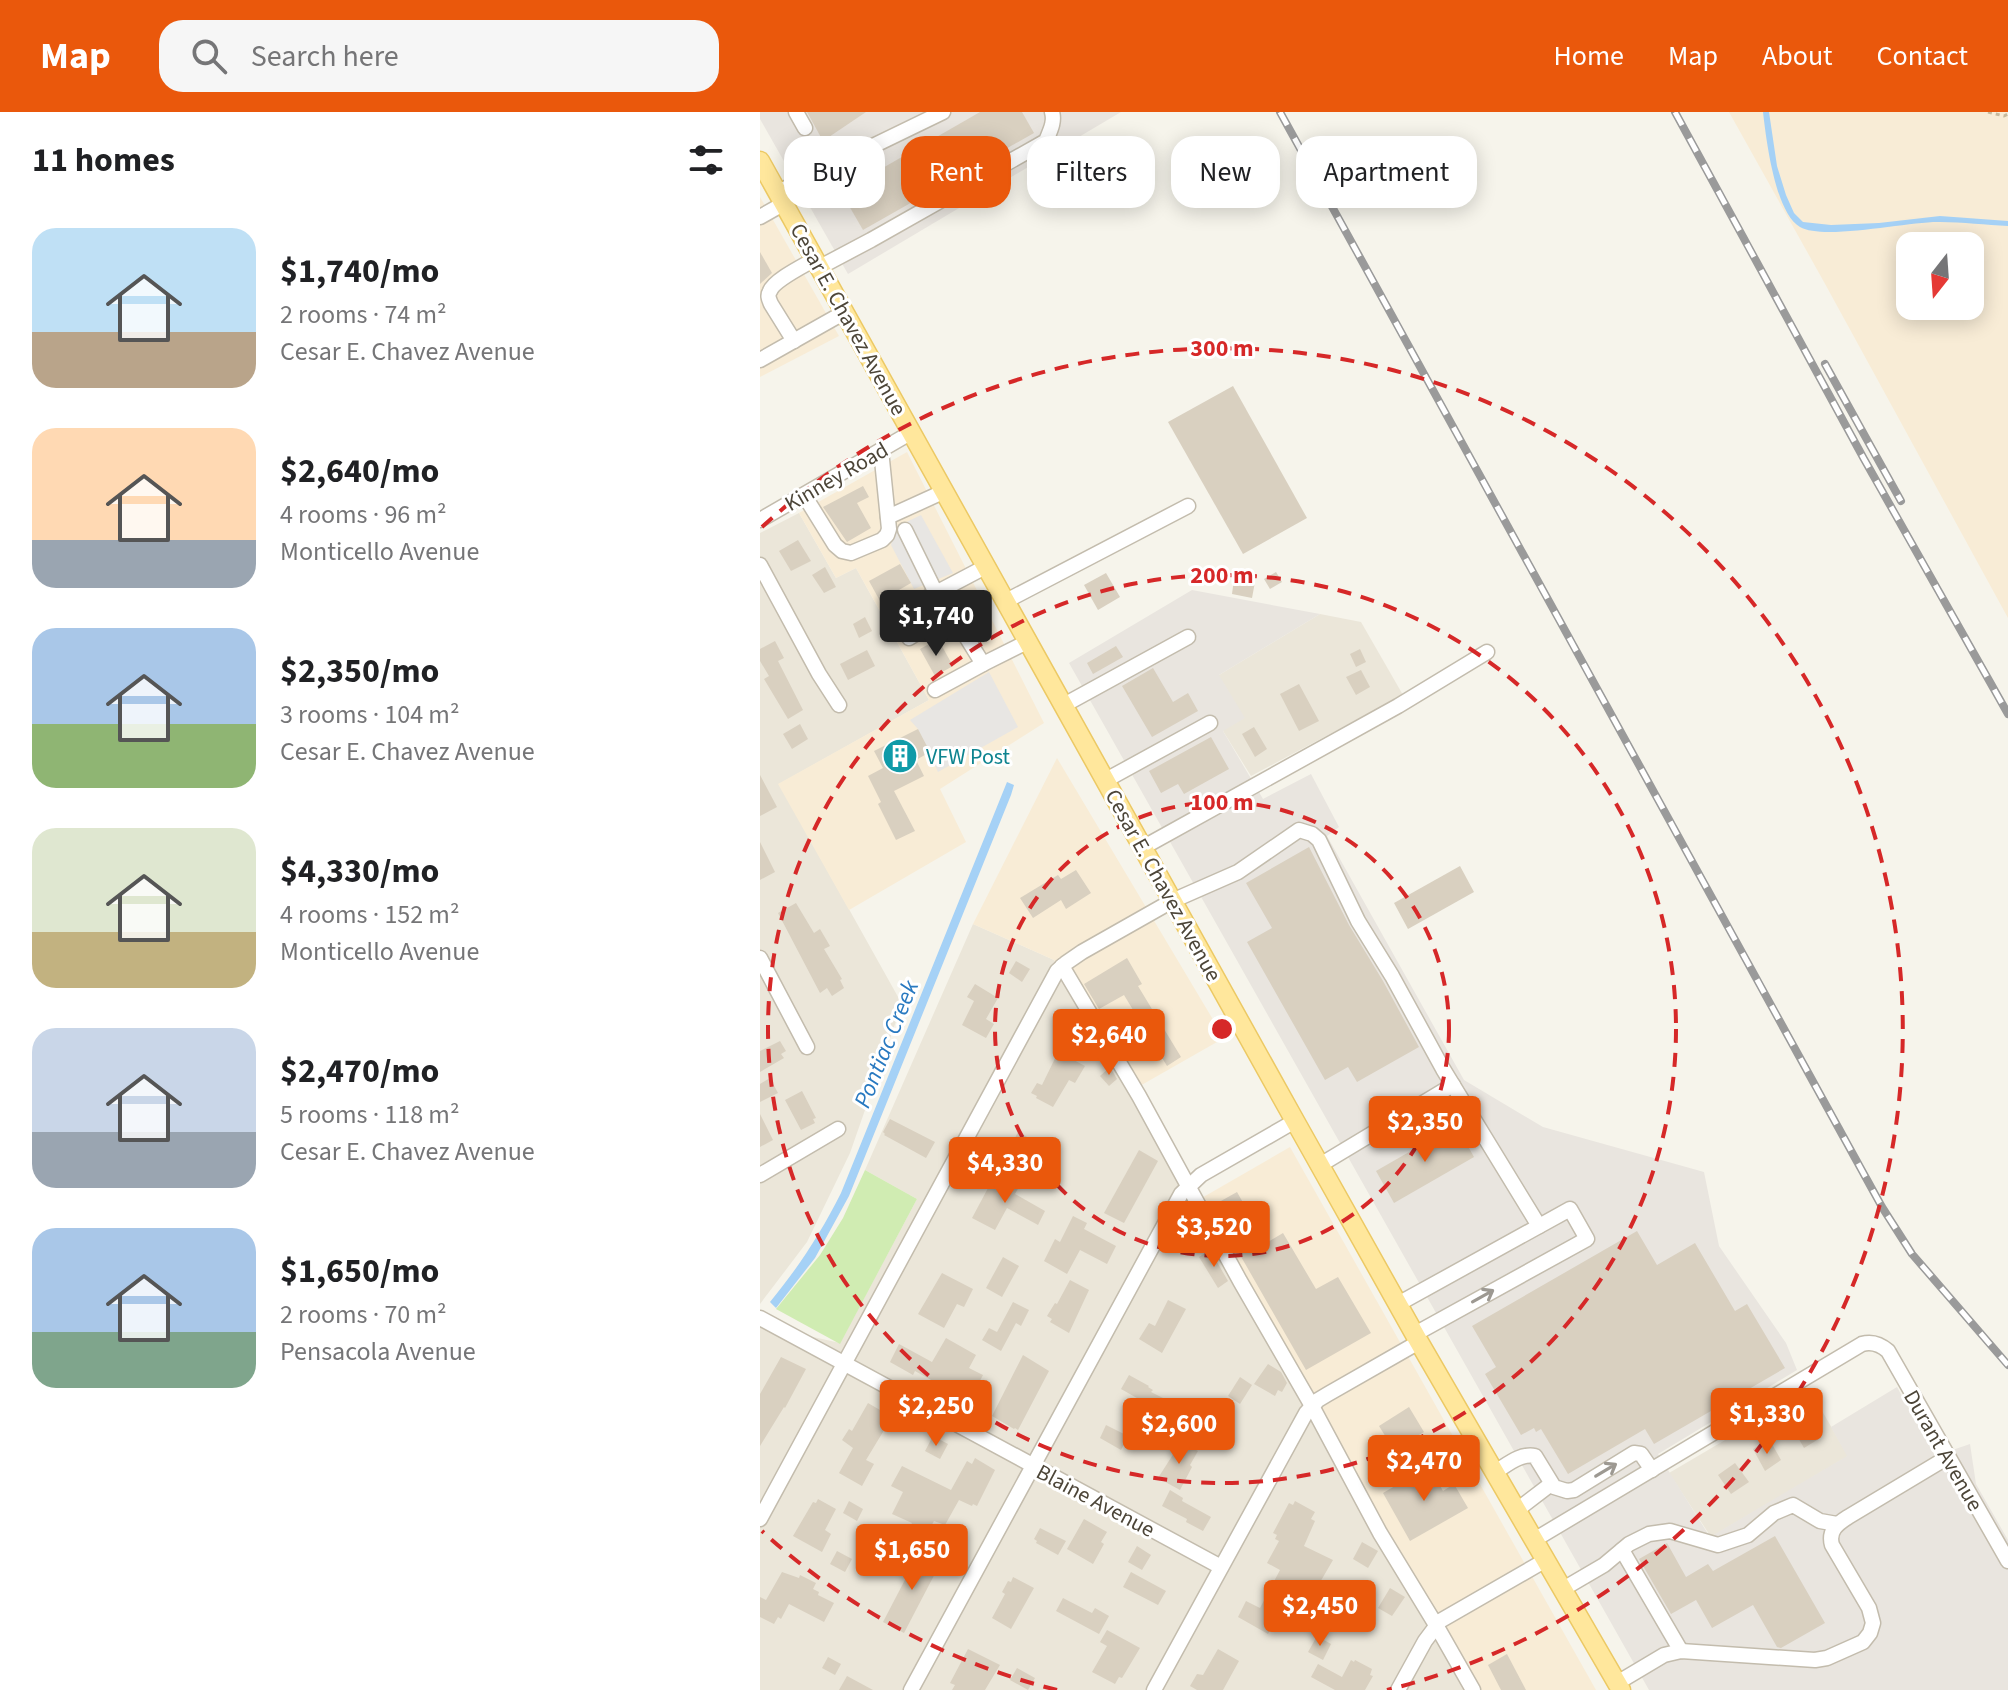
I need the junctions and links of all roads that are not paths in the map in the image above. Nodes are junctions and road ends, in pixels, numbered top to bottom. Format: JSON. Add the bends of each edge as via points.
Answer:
{"nodes":[{"id":1,"x":796,"y":112,"type":"edge"},
{"id":2,"x":943,"y":112,"type":"edge"},
{"id":3,"x":1052,"y":112,"type":"edge"},
{"id":4,"x":805,"y":128,"type":"dead end"},
{"id":5,"x":760,"y":161,"type":"edge"},
{"id":6,"x":780,"y":198,"type":"junction"},
{"id":7,"x":760,"y":217,"type":"edge"},
{"id":8,"x":817,"y":263,"type":"junction"},
{"id":9,"x":845,"y":312,"type":"junction"},
{"id":10,"x":794,"y":341,"type":"junction"},
{"id":11,"x":760,"y":360,"type":"edge"},
{"id":12,"x":912,"y":432,"type":"junction"},
{"id":13,"x":881,"y":450,"type":"junction"},
{"id":14,"x":945,"y":491,"type":"junction"},
{"id":15,"x":804,"y":495,"type":"junction"},
{"id":16,"x":1188,"y":506,"type":"dead end"},
{"id":17,"x":888,"y":517,"type":"junction"},
{"id":18,"x":760,"y":520,"type":"edge"},
{"id":19,"x":905,"y":530,"type":"dead end"},
{"id":20,"x":760,"y":565,"type":"edge"},
{"id":21,"x":987,"y":566,"type":"junction"},
{"id":22,"x":936,"y":593,"type":"junction"},
{"id":23,"x":1006,"y":601,"type":"junction"},
{"id":24,"x":894,"y":615,"type":"dead end"},
{"id":25,"x":1188,"y":637,"type":"dead end"},
{"id":26,"x":909,"y":638,"type":"dead end"},
{"id":27,"x":1029,"y":641,"type":"junction"},
{"id":28,"x":1487,"y":652,"type":"dead end"},
{"id":29,"x":983,"y":664,"type":"junction"},
{"id":30,"x":935,"y":690,"type":"dead end"},
{"id":31,"x":839,"y":705,"type":"dead end"},
{"id":32,"x":1064,"y":705,"type":"junction"},
{"id":33,"x":1210,"y":723,"type":"dead end"},
{"id":34,"x":1106,"y":780,"type":"junction"},
{"id":35,"x":1142,"y":848,"type":"junction"},
{"id":36,"x":1172,"y":901,"type":"junction"},
{"id":37,"x":760,"y":958,"type":"edge"},
{"id":38,"x":1062,"y":966,"type":"junction"},
{"id":39,"x":807,"y":1047,"type":"dead end"},
{"id":40,"x":1453,"y":1085,"type":"junction"},
{"id":41,"x":1295,"y":1121,"type":"junction"},
{"id":42,"x":838,"y":1129,"type":"dead end"},
{"id":43,"x":1320,"y":1165,"type":"junction"},
{"id":44,"x":760,"y":1175,"type":"edge"},
{"id":45,"x":1188,"y":1186,"type":"junction"},
{"id":46,"x":1539,"y":1226,"type":"junction"},
{"id":47,"x":1398,"y":1304,"type":"junction"},
{"id":48,"x":760,"y":1318,"type":"edge"},
{"id":49,"x":1417,"y":1338,"type":"junction"},
{"id":50,"x":844,"y":1363,"type":"junction"},
{"id":51,"x":1312,"y":1406,"type":"junction"},
{"id":52,"x":1948,"y":1457,"type":"junction"},
{"id":53,"x":1032,"y":1465,"type":"junction"},
{"id":54,"x":1652,"y":1470,"type":"junction"},
{"id":55,"x":1495,"y":1472,"type":"junction"},
{"id":56,"x":1551,"y":1484,"type":"junction"},
{"id":57,"x":1517,"y":1510,"type":"junction"},
{"id":58,"x":760,"y":1519,"type":"edge"},
{"id":59,"x":1837,"y":1524,"type":"junction"},
{"id":60,"x":1534,"y":1540,"type":"junction"},
{"id":61,"x":1622,"y":1550,"type":"junction"},
{"id":62,"x":1546,"y":1560,"type":"junction"},
{"id":63,"x":2008,"y":1561,"type":"edge"},
{"id":64,"x":1221,"y":1567,"type":"junction"},
{"id":65,"x":1563,"y":1589,"type":"junction"},
{"id":66,"x":1436,"y":1625,"type":"junction"},
{"id":67,"x":1681,"y":1651,"type":"junction"},
{"id":68,"x":1619,"y":1686,"type":"edge"},
{"id":69,"x":911,"y":1690,"type":"edge"},
{"id":70,"x":1154,"y":1690,"type":"edge"},
{"id":71,"x":1398,"y":1690,"type":"edge"},
{"id":72,"x":1473,"y":1690,"type":"edge"}],
"edges":[{"from":1,"to":4,"type":"street"},
{"from":2,"to":6,"type":"street"},
{"from":3,"to":8,"type":"street","via":[[1046,141],[871,240]]},
{"from":5,"to":6,"type":"main road","name":"Cesar E. Chavez Avenue"},
{"from":6,"to":7,"type":"street"},
{"from":6,"to":8,"type":"main road","name":"Cesar E. Chavez Avenue"},
{"from":8,"to":9,"type":"main road","name":"Cesar E. Chavez Avenue"},
{"from":8,"to":10,"type":"street","via":[[770,290],[771,304]]},
{"from":9,"to":10,"type":"street"},
{"from":9,"to":12,"type":"main road","name":"Cesar E. Chavez Avenue"},
{"from":10,"to":11,"type":"street"},
{"from":12,"to":13,"type":"street","name":"Kinney Road"},
{"from":12,"to":14,"type":"main road","name":"Cesar E. Chavez Avenue"},
{"from":13,"to":15,"type":"street","name":"Kinney Road"},
{"from":13,"to":17,"type":"street"},
{"from":14,"to":17,"type":"street"},
{"from":14,"to":21,"type":"main road","name":"Cesar E. Chavez Avenue"},
{"from":15,"to":17,"type":"street","via":[[842,551],[851,553],[882,540]]},
{"from":15,"to":18,"type":"street","name":"Kinney Road"},
{"from":16,"to":23,"type":"street"},
{"from":19,"to":22,"type":"street"},
{"from":20,"to":31,"type":"street"},
{"from":21,"to":22,"type":"street"},
{"from":21,"to":23,"type":"main road","name":"Cesar E. Chavez Avenue"},
{"from":22,"to":24,"type":"street"},
{"from":23,"to":27,"type":"main road","name":"Cesar E. Chavez Avenue"},
{"from":25,"to":32,"type":"street"},
{"from":26,"to":29,"type":"street","via":[[949,614]]},
{"from":27,"to":29,"type":"street"},
{"from":27,"to":32,"type":"main road","name":"Cesar E. Chavez Avenue"},
{"from":28,"to":35,"type":"street"},
{"from":29,"to":30,"type":"street"},
{"from":32,"to":34,"type":"main road","name":"Cesar E. Chavez Avenue"},
{"from":33,"to":34,"type":"street"},
{"from":34,"to":35,"type":"main road","name":"Cesar E. Chavez Avenue"},
{"from":35,"to":36,"type":"main road","name":"Cesar E. Chavez Avenue"},
{"from":36,"to":38,"type":"street"},
{"from":36,"to":40,"type":"street","via":[[1238,872],[1299,830],[1312,834]]},
{"from":36,"to":41,"type":"main road","name":"Cesar E. Chavez Avenue"},
{"from":37,"to":39,"type":"street"},
{"from":38,"to":45,"type":"street"},
{"from":38,"to":50,"type":"street"},
{"from":40,"to":43,"type":"street"},
{"from":40,"to":46,"type":"street"},
{"from":41,"to":43,"type":"main road","name":"Cesar E. Chavez Avenue"},
{"from":41,"to":45,"type":"street"},
{"from":42,"to":44,"type":"street"},
{"from":43,"to":47,"type":"main road","name":"Cesar E. Chavez Avenue"},
{"from":45,"to":51,"type":"street"},
{"from":45,"to":53,"type":"street"},
{"from":46,"to":47,"type":"street"},
{"from":49,"to":46,"type":"street","one_way":true,"via":[[1587,1239],[1570,1209]]},
{"from":47,"to":49,"type":"main road","name":"Cesar E. Chavez Avenue"},
{"from":48,"to":50,"type":"street","name":"Blaine Avenue"},
{"from":49,"to":51,"type":"street"},
{"from":49,"to":55,"type":"main road","name":"Cesar E. Chavez Avenue"},
{"from":50,"to":53,"type":"street","name":"Blaine Avenue"},
{"from":50,"to":58,"type":"street"},
{"from":51,"to":64,"type":"street"},
{"from":51,"to":66,"type":"street"},
{"from":52,"to":54,"type":"street","name":"Durant Avenue","via":[[1888,1351],[1876,1343],[1862,1344]]},
{"from":52,"to":59,"type":"street"},
{"from":52,"to":63,"type":"street","name":"Durant Avenue"},
{"from":53,"to":64,"type":"street","name":"Blaine Avenue"},
{"from":53,"to":69,"type":"street"},
{"from":56,"to":54,"type":"street","one_way":true,"via":[[1574,1490],[1634,1453]]},
{"from":54,"to":60,"type":"street"},
{"from":55,"to":56,"type":"street","via":[[1531,1454]]},
{"from":55,"to":57,"type":"main road","name":"Cesar E. Chavez Avenue"},
{"from":56,"to":57,"type":"street"},
{"from":57,"to":60,"type":"main road","name":"Cesar E. Chavez Avenue"},
{"from":59,"to":61,"type":"street","via":[[1793,1505],[1748,1535],[1718,1545],[1670,1531],[1649,1534]]},
{"from":59,"to":67,"type":"street","via":[[1832,1545],[1873,1623],[1863,1642],[1815,1660]]},
{"from":60,"to":62,"type":"main road","name":"Cesar E. Chavez Avenue"},
{"from":61,"to":65,"type":"street"},
{"from":61,"to":67,"type":"street"},
{"from":62,"to":65,"type":"main road","name":"Cesar E. Chavez Avenue"},
{"from":62,"to":66,"type":"street"},
{"from":64,"to":70,"type":"street"},
{"from":65,"to":68,"type":"main road","name":"Cesar E. Chavez Avenue"},
{"from":66,"to":71,"type":"street"},
{"from":66,"to":72,"type":"street"},
{"from":67,"to":68,"type":"street","via":[[1664,1655]]}]}
